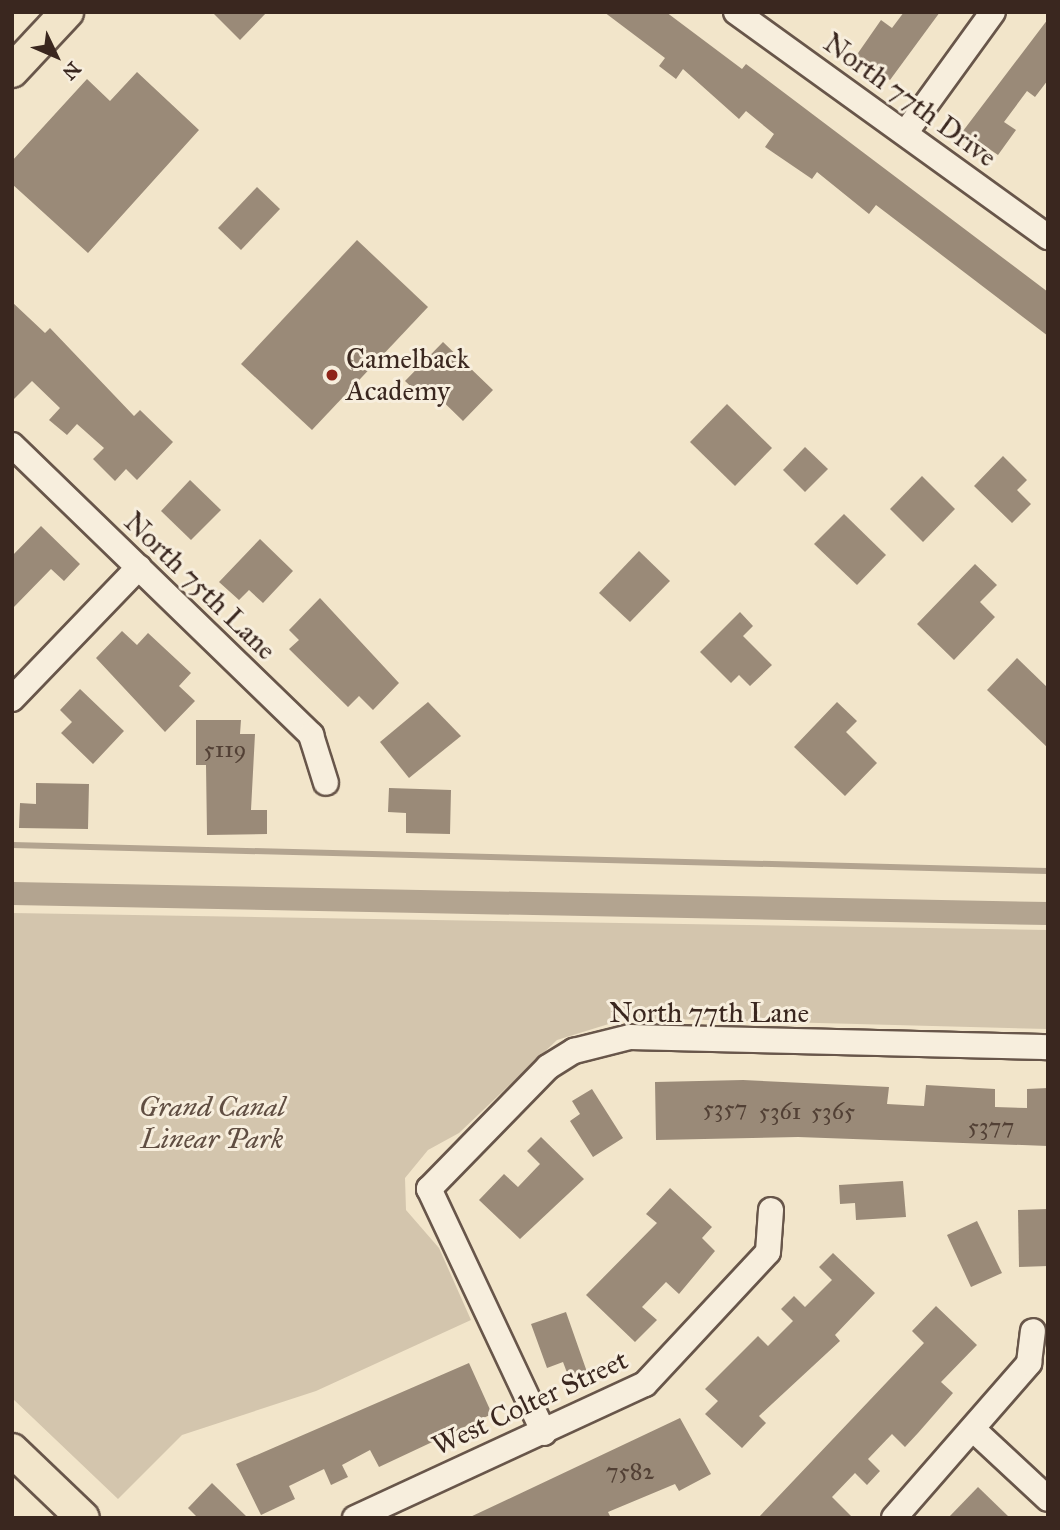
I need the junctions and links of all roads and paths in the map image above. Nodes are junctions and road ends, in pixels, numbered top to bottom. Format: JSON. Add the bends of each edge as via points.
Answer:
{"nodes":[{"id":1,"x":67,"y":12,"type":"edge"},
{"id":2,"x":736,"y":12,"type":"edge"},
{"id":3,"x":993,"y":12,"type":"edge"},
{"id":4,"x":12,"y":71,"type":"edge"},
{"id":5,"x":905,"y":132,"type":"junction"},
{"id":6,"x":1048,"y":237,"type":"edge"},
{"id":7,"x":12,"y":445,"type":"edge"},
{"id":8,"x":139,"y":567,"type":"junction"},
{"id":9,"x":12,"y":699,"type":"edge"},
{"id":10,"x":326,"y":783,"type":"dead end"},
{"id":11,"x":1048,"y":1047,"type":"edge"},
{"id":12,"x":771,"y":1210,"type":"dead end"},
{"id":13,"x":1033,"y":1331,"type":"dead end"},
{"id":14,"x":976,"y":1432,"type":"junction"},
{"id":15,"x":544,"y":1433,"type":"junction"},
{"id":16,"x":12,"y":1450,"type":"edge"},
{"id":17,"x":1048,"y":1499,"type":"edge"},
{"id":18,"x":83,"y":1518,"type":"edge"},
{"id":19,"x":355,"y":1518,"type":"edge"},
{"id":20,"x":894,"y":1518,"type":"edge"}],
"edges":[{"from":1,"to":4,"type":"main road"},
{"from":2,"to":5,"type":"street","name":"North 77th Drive"},
{"from":3,"to":5,"type":"street"},
{"from":5,"to":6,"type":"street","name":"North 77th Drive"},
{"from":7,"to":8,"type":"street","name":"North 75th Lane"},
{"from":8,"to":9,"type":"street"},
{"from":8,"to":10,"type":"street","name":"North 75th Lane","via":[[311,735]]},
{"from":11,"to":15,"type":"street","name":"North 77th Lane","via":[[630,1037],[600,1042],[548,1067],[429,1189]]},
{"from":12,"to":15,"type":"street","name":"West Colter Street","via":[[768,1252],[672,1361],[645,1384]]},
{"from":13,"to":14,"type":"street","via":[[1029,1363]]},
{"from":14,"to":17,"type":"street"},
{"from":14,"to":20,"type":"street"},
{"from":15,"to":19,"type":"street","name":"West Colter Street"},
{"from":16,"to":18,"type":"main road"}]}
